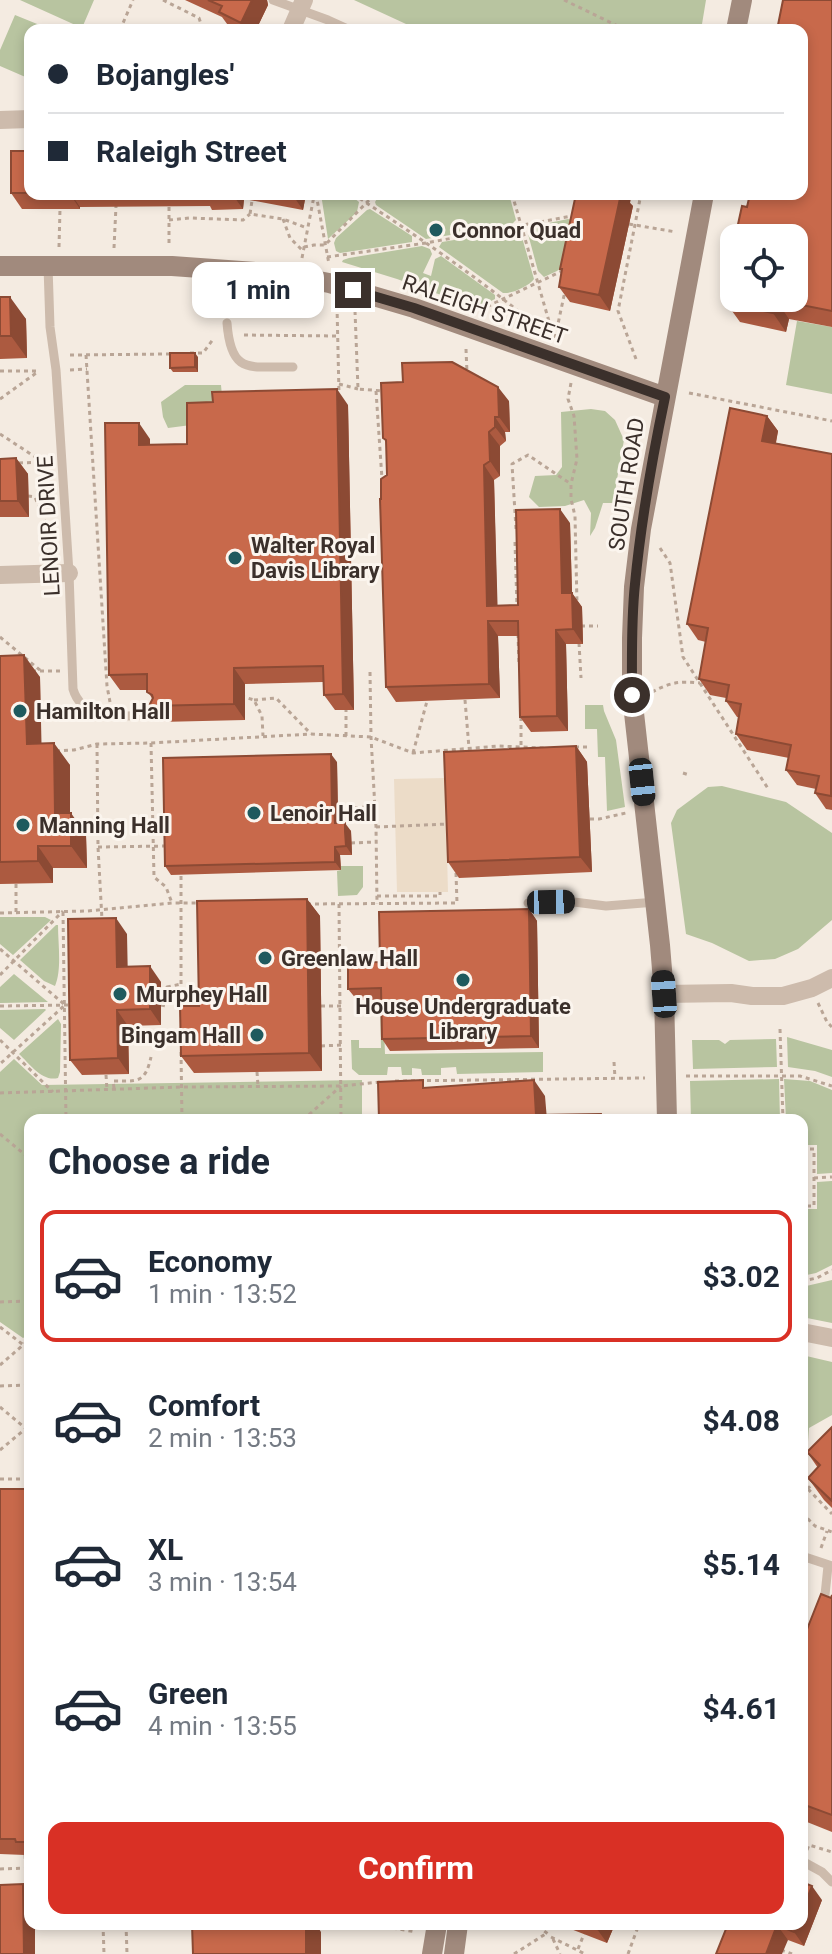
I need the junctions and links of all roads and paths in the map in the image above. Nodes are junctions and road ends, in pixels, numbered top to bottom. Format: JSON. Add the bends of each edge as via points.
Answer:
{"nodes":[{"id":1,"x":133,"y":0,"type":"edge"},
{"id":2,"x":163,"y":0,"type":"edge"},
{"id":3,"x":273,"y":0,"type":"edge"},
{"id":4,"x":564,"y":0,"type":"edge"},
{"id":5,"x":742,"y":0,"type":"edge"},
{"id":6,"x":302,"y":5,"type":"edge"},
{"id":7,"x":123,"y":24,"type":"edge"},
{"id":8,"x":201,"y":24,"type":"edge"},
{"id":9,"x":294,"y":24,"type":"edge"},
{"id":10,"x":338,"y":24,"type":"edge"},
{"id":11,"x":614,"y":24,"type":"edge"},
{"id":12,"x":737,"y":24,"type":"edge"},
{"id":13,"x":24,"y":119,"type":"edge"},
{"id":14,"x":0,"y":120,"type":"edge"},
{"id":15,"x":252,"y":200,"type":"edge"},
{"id":16,"x":314,"y":200,"type":"edge"},
{"id":17,"x":316,"y":200,"type":"edge"},
{"id":18,"x":361,"y":200,"type":"edge"},
{"id":19,"x":370,"y":200,"type":"edge"},
{"id":20,"x":514,"y":200,"type":"edge"},
{"id":21,"x":579,"y":200,"type":"edge"},
{"id":22,"x":639,"y":200,"type":"edge"},
{"id":23,"x":703,"y":200,"type":"edge"},
{"id":24,"x":583,"y":201,"type":"edge"},
{"id":25,"x":367,"y":204,"type":"junction"},
{"id":26,"x":116,"y":206,"type":"dead end"},
{"id":27,"x":169,"y":207,"type":"dead end"},
{"id":28,"x":60,"y":209,"type":"dead end"},
{"id":29,"x":250,"y":214,"type":"junction"},
{"id":30,"x":580,"y":214,"type":"edge"},
{"id":31,"x":283,"y":219,"type":"junction"},
{"id":32,"x":169,"y":220,"type":"junction"},
{"id":33,"x":632,"y":225,"type":"junction"},
{"id":34,"x":522,"y":226,"type":"junction"},
{"id":35,"x":307,"y":228,"type":"junction"},
{"id":36,"x":676,"y":232,"type":"dead end"},
{"id":37,"x":426,"y":243,"type":"junction"},
{"id":38,"x":325,"y":245,"type":"junction"},
{"id":39,"x":169,"y":247,"type":"dead end"},
{"id":40,"x":114,"y":248,"type":"dead end"},
{"id":41,"x":303,"y":249,"type":"junction"},
{"id":42,"x":327,"y":257,"type":"junction"},
{"id":43,"x":53,"y":258,"type":"junction"},
{"id":44,"x":302,"y":258,"type":"dead end"},
{"id":45,"x":329,"y":264,"type":"dead end"},
{"id":46,"x":0,"y":266,"type":"edge"},
{"id":47,"x":618,"y":275,"type":"dead end"},
{"id":48,"x":624,"y":276,"type":"junction"},
{"id":49,"x":567,"y":279,"type":"edge"},
{"id":50,"x":538,"y":283,"type":"junction"},
{"id":51,"x":565,"y":292,"type":"edge"},
{"id":52,"x":504,"y":299,"type":"junction"},
{"id":53,"x":337,"y":302,"type":"dead end"},
{"id":54,"x":355,"y":307,"type":"dead end"},
{"id":55,"x":477,"y":312,"type":"dead end"},
{"id":56,"x":227,"y":323,"type":"dead end"},
{"id":57,"x":228,"y":334,"type":"junction"},
{"id":58,"x":337,"y":336,"type":"junction"},
{"id":59,"x":555,"y":342,"type":"junction"},
{"id":60,"x":466,"y":345,"type":"dead end"},
{"id":61,"x":174,"y":353,"type":"edge"},
{"id":62,"x":189,"y":353,"type":"edge"},
{"id":63,"x":66,"y":355,"type":"dead end"},
{"id":64,"x":86,"y":355,"type":"junction"},
{"id":65,"x":636,"y":359,"type":"dead end"},
{"id":66,"x":293,"y":367,"type":"dead end"},
{"id":67,"x":87,"y":369,"type":"junction"},
{"id":68,"x":64,"y":370,"type":"dead end"},
{"id":69,"x":0,"y":371,"type":"edge"},
{"id":70,"x":467,"y":381,"type":"edge"},
{"id":71,"x":571,"y":383,"type":"dead end"},
{"id":72,"x":338,"y":384,"type":"junction"},
{"id":73,"x":358,"y":389,"type":"junction"},
{"id":74,"x":391,"y":390,"type":"edge"},
{"id":75,"x":376,"y":391,"type":"junction"},
{"id":76,"x":689,"y":393,"type":"dead end"},
{"id":77,"x":665,"y":397,"type":"junction"},
{"id":78,"x":0,"y":399,"type":"edge"},
{"id":79,"x":339,"y":400,"type":"edge"},
{"id":80,"x":832,"y":421,"type":"edge"},
{"id":81,"x":0,"y":434,"type":"edge"},
{"id":82,"x":14,"y":463,"type":"edge"},
{"id":83,"x":382,"y":482,"type":"edge"},
{"id":84,"x":571,"y":484,"type":"junction"},
{"id":85,"x":28,"y":496,"type":"dead end"},
{"id":86,"x":47,"y":526,"type":"dead end"},
{"id":87,"x":517,"y":533,"type":"edge"},
{"id":88,"x":515,"y":542,"type":"edge"},
{"id":89,"x":660,"y":548,"type":"dead end"},
{"id":90,"x":69,"y":573,"type":"junction"},
{"id":91,"x":0,"y":575,"type":"edge"},
{"id":92,"x":578,"y":611,"type":"dead end"},
{"id":93,"x":517,"y":616,"type":"edge"},
{"id":94,"x":574,"y":626,"type":"edge"},
{"id":95,"x":598,"y":626,"type":"dead end"},
{"id":96,"x":518,"y":633,"type":"edge"},
{"id":97,"x":0,"y":637,"type":"edge"},
{"id":98,"x":579,"y":639,"type":"dead end"},
{"id":99,"x":28,"y":671,"type":"edge"},
{"id":100,"x":41,"y":671,"type":"junction"},
{"id":101,"x":72,"y":671,"type":"junction"},
{"id":102,"x":370,"y":672,"type":"dead end"},
{"id":103,"x":520,"y":677,"type":"edge"},
{"id":104,"x":581,"y":678,"type":"dead end"},
{"id":105,"x":700,"y":683,"type":"junction"},
{"id":106,"x":107,"y":686,"type":"edge"},
{"id":107,"x":652,"y":692,"type":"dead end"},
{"id":108,"x":237,"y":695,"type":"edge"},
{"id":109,"x":254,"y":700,"type":"junction"},
{"id":110,"x":465,"y":700,"type":"edge"},
{"id":111,"x":427,"y":701,"type":"edge"},
{"id":112,"x":521,"y":707,"type":"edge"},
{"id":113,"x":346,"y":710,"type":"edge"},
{"id":114,"x":157,"y":715,"type":"edge"},
{"id":115,"x":311,"y":734,"type":"junction"},
{"id":116,"x":263,"y":736,"type":"junction"},
{"id":117,"x":346,"y":736,"type":"junction"},
{"id":118,"x":371,"y":737,"type":"junction"},
{"id":119,"x":151,"y":743,"type":"junction"},
{"id":120,"x":97,"y":744,"type":"junction"},
{"id":121,"x":521,"y":746,"type":"junction"},
{"id":122,"x":552,"y":747,"type":"edge"},
{"id":123,"x":567,"y":747,"type":"edge"},
{"id":124,"x":584,"y":747,"type":"junction"},
{"id":125,"x":589,"y":747,"type":"dead end"},
{"id":126,"x":469,"y":748,"type":"junction"},
{"id":127,"x":53,"y":751,"type":"edge"},
{"id":128,"x":413,"y":753,"type":"junction"},
{"id":129,"x":582,"y":755,"type":"dead end"},
{"id":130,"x":471,"y":757,"type":"edge"},
{"id":131,"x":683,"y":773,"type":"dead end"},
{"id":132,"x":689,"y":775,"type":"dead end"},
{"id":133,"x":769,"y":790,"type":"dead end"},
{"id":134,"x":375,"y":807,"type":"junction"},
{"id":135,"x":338,"y":808,"type":"dead end"},
{"id":136,"x":626,"y":813,"type":"dead end"},
{"id":137,"x":590,"y":819,"type":"dead end"},
{"id":138,"x":454,"y":823,"type":"edge"},
{"id":139,"x":376,"y":827,"type":"junction"},
{"id":140,"x":376,"y":842,"type":"junction"},
{"id":141,"x":351,"y":843,"type":"dead end"},
{"id":142,"x":152,"y":846,"type":"junction"},
{"id":143,"x":98,"y":847,"type":"junction"},
{"id":144,"x":171,"y":847,"type":"edge"},
{"id":145,"x":456,"y":871,"type":"edge"},
{"id":146,"x":181,"y":874,"type":"edge"},
{"id":147,"x":16,"y":884,"type":"edge"},
{"id":148,"x":440,"y":892,"type":"dead end"},
{"id":149,"x":377,"y":896,"type":"junction"},
{"id":150,"x":656,"y":902,"type":"junction"},
{"id":151,"x":172,"y":903,"type":"junction"},
{"id":152,"x":181,"y":903,"type":"junction"},
{"id":153,"x":209,"y":903,"type":"edge"},
{"id":154,"x":528,"y":903,"type":"dead end"},
{"id":155,"x":294,"y":904,"type":"edge"},
{"id":156,"x":339,"y":904,"type":"junction"},
{"id":157,"x":377,"y":904,"type":"junction"},
{"id":158,"x":101,"y":910,"type":"junction"},
{"id":159,"x":63,"y":911,"type":"junction"},
{"id":160,"x":16,"y":912,"type":"junction"},
{"id":161,"x":0,"y":913,"type":"edge"},
{"id":162,"x":102,"y":923,"type":"edge"},
{"id":163,"x":0,"y":949,"type":"edge"},
{"id":164,"x":14,"y":961,"type":"junction"},
{"id":165,"x":0,"y":975,"type":"edge"},
{"id":166,"x":832,"y":978,"type":"edge"},
{"id":167,"x":181,"y":984,"type":"junction"},
{"id":168,"x":812,"y":988,"type":"junction"},
{"id":169,"x":664,"y":994,"type":"junction"},
{"id":170,"x":65,"y":1005,"type":"junction"},
{"id":171,"x":78,"y":1005,"type":"edge"},
{"id":172,"x":161,"y":1005,"type":"dead end"},
{"id":173,"x":311,"y":1005,"type":"edge"},
{"id":174,"x":0,"y":1006,"type":"edge"},
{"id":175,"x":341,"y":1006,"type":"junction"},
{"id":176,"x":181,"y":1011,"type":"edge"},
{"id":177,"x":74,"y":1020,"type":"edge"},
{"id":178,"x":65,"y":1021,"type":"junction"},
{"id":179,"x":832,"y":1027,"type":"edge"},
{"id":180,"x":780,"y":1029,"type":"dead end"},
{"id":181,"x":0,"y":1040,"type":"edge"},
{"id":182,"x":341,"y":1045,"type":"junction"},
{"id":183,"x":321,"y":1046,"type":"dead end"},
{"id":184,"x":181,"y":1050,"type":"edge"},
{"id":185,"x":13,"y":1052,"type":"junction"},
{"id":186,"x":151,"y":1057,"type":"dead end"},
{"id":187,"x":614,"y":1062,"type":"dead end"},
{"id":188,"x":0,"y":1064,"type":"edge"},
{"id":189,"x":257,"y":1072,"type":"edge"},
{"id":190,"x":106,"y":1075,"type":"edge"},
{"id":191,"x":782,"y":1075,"type":"junction"},
{"id":192,"x":686,"y":1076,"type":"dead end"},
{"id":193,"x":615,"y":1078,"type":"junction"},
{"id":194,"x":645,"y":1078,"type":"dead end"},
{"id":195,"x":258,"y":1086,"type":"junction"},
{"id":196,"x":341,"y":1086,"type":"junction"},
{"id":197,"x":832,"y":1086,"type":"edge"},
{"id":198,"x":182,"y":1087,"type":"junction"},
{"id":199,"x":107,"y":1090,"type":"junction"},
{"id":200,"x":114,"y":1090,"type":"junction"},
{"id":201,"x":66,"y":1091,"type":"junction"},
{"id":202,"x":53,"y":1092,"type":"junction"},
{"id":203,"x":0,"y":1093,"type":"edge"},
{"id":204,"x":66,"y":1114,"type":"edge"},
{"id":205,"x":182,"y":1114,"type":"edge"},
{"id":206,"x":310,"y":1114,"type":"edge"},
{"id":207,"x":341,"y":1114,"type":"edge"},
{"id":208,"x":667,"y":1114,"type":"edge"},
{"id":209,"x":783,"y":1114,"type":"edge"},
{"id":210,"x":0,"y":1134,"type":"edge"},
{"id":211,"x":808,"y":1149,"type":"edge"},
{"id":212,"x":24,"y":1154,"type":"edge"},
{"id":213,"x":832,"y":1177,"type":"edge"},
{"id":214,"x":814,"y":1178,"type":"junction"},
{"id":215,"x":808,"y":1206,"type":"edge"},
{"id":216,"x":832,"y":1270,"type":"edge"},
{"id":217,"x":808,"y":1280,"type":"edge"},
{"id":218,"x":24,"y":1301,"type":"edge"},
{"id":219,"x":0,"y":1302,"type":"edge"},
{"id":220,"x":0,"y":1327,"type":"edge"},
{"id":221,"x":808,"y":1333,"type":"edge"},
{"id":222,"x":832,"y":1338,"type":"edge"},
{"id":223,"x":23,"y":1345,"type":"joint"},
{"id":224,"x":0,"y":1365,"type":"edge"},
{"id":225,"x":24,"y":1385,"type":"edge"},
{"id":226,"x":0,"y":1386,"type":"edge"},
{"id":227,"x":0,"y":1407,"type":"edge"},
{"id":228,"x":24,"y":1424,"type":"edge"},
{"id":229,"x":24,"y":1432,"type":"edge"},
{"id":230,"x":0,"y":1450,"type":"edge"},
{"id":231,"x":0,"y":1479,"type":"edge"},
{"id":232,"x":24,"y":1479,"type":"edge"},
{"id":233,"x":816,"y":1481,"type":"edge"},
{"id":234,"x":808,"y":1489,"type":"joint"},
{"id":235,"x":832,"y":1514,"type":"edge"},
{"id":236,"x":808,"y":1519,"type":"edge"},
{"id":237,"x":830,"y":1532,"type":"edge"},
{"id":238,"x":821,"y":1548,"type":"dead end"},
{"id":239,"x":808,"y":1558,"type":"edge"},
{"id":240,"x":830,"y":1566,"type":"edge"},
{"id":241,"x":817,"y":1619,"type":"edge"},
{"id":242,"x":808,"y":1864,"type":"edge"},
{"id":243,"x":24,"y":1868,"type":"edge"},
{"id":244,"x":0,"y":1869,"type":"edge"},
{"id":245,"x":832,"y":1882,"type":"edge"},
{"id":246,"x":103,"y":1930,"type":"edge"},
{"id":247,"x":126,"y":1930,"type":"edge"},
{"id":248,"x":403,"y":1930,"type":"edge"},
{"id":249,"x":436,"y":1930,"type":"edge"},
{"id":250,"x":457,"y":1930,"type":"edge"},
{"id":251,"x":543,"y":1930,"type":"edge"},
{"id":252,"x":637,"y":1930,"type":"edge"},
{"id":253,"x":414,"y":1932,"type":"dead end"},
{"id":254,"x":547,"y":1933,"type":"junction"},
{"id":255,"x":584,"y":1934,"type":"edge"},
{"id":256,"x":551,"y":1937,"type":"junction"},
{"id":257,"x":779,"y":1949,"type":"dead end"},
{"id":258,"x":577,"y":1950,"type":"junction"},
{"id":259,"x":104,"y":1954,"type":"edge"},
{"id":260,"x":127,"y":1954,"type":"edge"},
{"id":261,"x":432,"y":1954,"type":"edge"},
{"id":262,"x":454,"y":1954,"type":"edge"},
{"id":263,"x":514,"y":1954,"type":"edge"},
{"id":264,"x":560,"y":1954,"type":"edge"},
{"id":265,"x":585,"y":1954,"type":"edge"},
{"id":266,"x":628,"y":1954,"type":"edge"},
{"id":267,"x":792,"y":1954,"type":"edge"}],
"edges":[{"from":1,"to":7,"type":"path"},
{"from":2,"to":8,"type":"path","via":[[199,18]]},
{"from":3,"to":6,"type":"lane"},
{"from":4,"to":11,"type":"path"},
{"from":5,"to":12,"type":"main road"},
{"from":6,"to":9,"type":"street"},
{"from":6,"to":10,"type":"lane"},
{"from":13,"to":14,"type":"street"},
{"from":15,"to":29,"type":"path"},
{"from":16,"to":35,"type":"path"},
{"from":17,"to":38,"type":"path"},
{"from":18,"to":25,"type":"path"},
{"from":19,"to":25,"type":"path"},
{"from":20,"to":34,"type":"path"},
{"from":21,"to":24,"type":"path"},
{"from":22,"to":33,"type":"path"},
{"from":23,"to":77,"type":"main road","name":"SOUTH ROAD"},
{"from":25,"to":37,"type":"path"},
{"from":25,"to":38,"type":"path"},
{"from":26,"to":40,"type":"path"},
{"from":27,"to":32,"type":"path"},
{"from":28,"to":43,"type":"path"},
{"from":29,"to":31,"type":"path"},
{"from":29,"to":32,"type":"path","via":[[243,220]]},
{"from":30,"to":34,"type":"path"},
{"from":31,"to":35,"type":"path"},
{"from":31,"to":41,"type":"path","via":[[290,238]]},
{"from":32,"to":39,"type":"path"},
{"from":33,"to":36,"type":"path"},
{"from":33,"to":48,"type":"path"},
{"from":34,"to":37,"type":"path"},
{"from":34,"to":50,"type":"path"},
{"from":35,"to":41,"type":"path"},
{"from":37,"to":42,"type":"path"},
{"from":37,"to":52,"type":"path"},
{"from":38,"to":41,"type":"path"},
{"from":38,"to":42,"type":"path"},
{"from":41,"to":44,"type":"path"},
{"from":42,"to":45,"type":"path"},
{"from":43,"to":46,"type":"main road","name":"RALEIGH STREET"},
{"from":43,"to":77,"type":"main road","name":"RALEIGH STREET","via":[[229,269],[329,283]]},
{"from":43,"to":90,"type":"lane","name":"LENOIR DRIVE","via":[[50,327]]},
{"from":47,"to":48,"type":"path"},
{"from":48,"to":65,"type":"path","via":[[618,311]]},
{"from":49,"to":50,"type":"path","via":[[570,266]]},
{"from":50,"to":52,"type":"path"},
{"from":50,"to":59,"type":"path"},
{"from":51,"to":59,"type":"path"},
{"from":52,"to":55,"type":"path"},
{"from":52,"to":59,"type":"path"},
{"from":53,"to":58,"type":"path"},
{"from":54,"to":73,"type":"path"},
{"from":56,"to":57,"type":"lane"},
{"from":57,"to":58,"type":"path"},
{"from":57,"to":62,"type":"path","via":[[217,334],[203,353]]},
{"from":57,"to":66,"type":"lane","via":[[232,353],[243,364]]},
{"from":58,"to":72,"type":"path"},
{"from":60,"to":70,"type":"path"},
{"from":61,"to":64,"type":"path"},
{"from":63,"to":64,"type":"path"},
{"from":64,"to":67,"type":"path"},
{"from":67,"to":68,"type":"path"},
{"from":67,"to":106,"type":"path"},
{"from":69,"to":78,"type":"path","via":[[40,371]]},
{"from":71,"to":84,"type":"path","via":[[568,399],[577,459]]},
{"from":72,"to":73,"type":"path"},
{"from":72,"to":79,"type":"path"},
{"from":73,"to":75,"type":"path"},
{"from":74,"to":75,"type":"path"},
{"from":75,"to":83,"type":"path"},
{"from":76,"to":80,"type":"path"},
{"from":77,"to":150,"type":"main road","name":"SOUTH ROAD","via":[[641,529],[632,638],[632,695]]},
{"from":81,"to":82,"type":"path","via":[[43,462]]},
{"from":84,"to":87,"type":"path","via":[[528,455],[512,464]]},
{"from":84,"to":92,"type":"path"},
{"from":85,"to":86,"type":"path","via":[[35,497]]},
{"from":88,"to":93,"type":"path"},
{"from":89,"to":105,"type":"path","via":[[670,563],[683,657]]},
{"from":90,"to":91,"type":"street"},
{"from":90,"to":101,"type":"lane","name":"LENOIR DRIVE"},
{"from":94,"to":95,"type":"path"},
{"from":96,"to":103,"type":"path"},
{"from":97,"to":100,"type":"path"},
{"from":98,"to":104,"type":"path"},
{"from":99,"to":100,"type":"path"},
{"from":100,"to":101,"type":"path"},
{"from":101,"to":114,"type":"lane","name":"LENOIR DRIVE","via":[[76,698],[89,710]]},
{"from":102,"to":118,"type":"path"},
{"from":105,"to":107,"type":"path","via":[[674,682]]},
{"from":105,"to":133,"type":"path"},
{"from":108,"to":109,"type":"path"},
{"from":109,"to":115,"type":"path","via":[[276,698]]},
{"from":109,"to":116,"type":"path"},
{"from":110,"to":126,"type":"path"},
{"from":111,"to":128,"type":"path"},
{"from":112,"to":121,"type":"path"},
{"from":113,"to":117,"type":"path"},
{"from":115,"to":116,"type":"path"},
{"from":115,"to":117,"type":"path"},
{"from":116,"to":119,"type":"path"},
{"from":117,"to":118,"type":"path"},
{"from":118,"to":128,"type":"path"},
{"from":118,"to":134,"type":"path"},
{"from":119,"to":120,"type":"path"},
{"from":119,"to":142,"type":"path"},
{"from":120,"to":127,"type":"path"},
{"from":120,"to":143,"type":"path"},
{"from":121,"to":122,"type":"path"},
{"from":121,"to":126,"type":"path"},
{"from":123,"to":124,"type":"path"},
{"from":124,"to":125,"type":"path"},
{"from":124,"to":129,"type":"path"},
{"from":126,"to":128,"type":"path"},
{"from":126,"to":130,"type":"path"},
{"from":131,"to":132,"type":"path"},
{"from":134,"to":135,"type":"path"},
{"from":134,"to":139,"type":"path"},
{"from":136,"to":137,"type":"path"},
{"from":138,"to":139,"type":"path"},
{"from":139,"to":140,"type":"path"},
{"from":140,"to":141,"type":"path"},
{"from":140,"to":149,"type":"path"},
{"from":142,"to":143,"type":"path"},
{"from":142,"to":144,"type":"path"},
{"from":142,"to":151,"type":"path","via":[[154,877],[166,887]]},
{"from":143,"to":158,"type":"path"},
{"from":145,"to":157,"type":"path","via":[[457,903]]},
{"from":146,"to":152,"type":"path"},
{"from":147,"to":160,"type":"path"},
{"from":148,"to":149,"type":"path"},
{"from":149,"to":157,"type":"path"},
{"from":150,"to":154,"type":"lane"},
{"from":150,"to":169,"type":"main road","name":"SOUTH ROAD"},
{"from":151,"to":152,"type":"path"},
{"from":151,"to":158,"type":"path"},
{"from":152,"to":153,"type":"path"},
{"from":152,"to":167,"type":"path"},
{"from":155,"to":156,"type":"path"},
{"from":156,"to":157,"type":"path"},
{"from":156,"to":175,"type":"path"},
{"from":158,"to":159,"type":"path"},
{"from":158,"to":162,"type":"path"},
{"from":159,"to":160,"type":"path"},
{"from":159,"to":164,"type":"path"},
{"from":159,"to":170,"type":"path"},
{"from":160,"to":161,"type":"path"},
{"from":163,"to":164,"type":"path"},
{"from":164,"to":165,"type":"path"},
{"from":164,"to":170,"type":"path"},
{"from":166,"to":168,"type":"street"},
{"from":167,"to":172,"type":"path","via":[[167,987],[166,1006]]},
{"from":167,"to":176,"type":"path"},
{"from":168,"to":169,"type":"street","via":[[783,996]]},
{"from":168,"to":179,"type":"path"},
{"from":169,"to":208,"type":"main road","name":"SOUTH ROAD"},
{"from":170,"to":171,"type":"path"},
{"from":170,"to":174,"type":"path"},
{"from":170,"to":178,"type":"path"},
{"from":170,"to":185,"type":"path"},
{"from":173,"to":175,"type":"path"},
{"from":175,"to":182,"type":"path"},
{"from":177,"to":178,"type":"path"},
{"from":178,"to":201,"type":"path"},
{"from":180,"to":191,"type":"path"},
{"from":181,"to":185,"type":"path"},
{"from":182,"to":183,"type":"path"},
{"from":182,"to":196,"type":"path"},
{"from":184,"to":198,"type":"path"},
{"from":185,"to":188,"type":"path"},
{"from":185,"to":202,"type":"path"},
{"from":186,"to":200,"type":"path","via":[[144,1077],[113,1081]]},
{"from":187,"to":193,"type":"path"},
{"from":189,"to":195,"type":"path"},
{"from":190,"to":199,"type":"path"},
{"from":191,"to":192,"type":"path"},
{"from":191,"to":197,"type":"path"},
{"from":191,"to":209,"type":"path"},
{"from":193,"to":194,"type":"path"},
{"from":193,"to":196,"type":"path"},
{"from":195,"to":196,"type":"path"},
{"from":195,"to":198,"type":"path"},
{"from":196,"to":206,"type":"path"},
{"from":196,"to":207,"type":"path"},
{"from":198,"to":200,"type":"path"},
{"from":198,"to":205,"type":"path"},
{"from":199,"to":200,"type":"path"},
{"from":199,"to":201,"type":"path"},
{"from":201,"to":202,"type":"path"},
{"from":201,"to":204,"type":"path"},
{"from":202,"to":203,"type":"path"},
{"from":210,"to":212,"type":"path"},
{"from":211,"to":214,"type":"path","via":[[814,1149]]},
{"from":213,"to":214,"type":"path"},
{"from":214,"to":215,"type":"path","via":[[814,1206]]},
{"from":216,"to":217,"type":"path"},
{"from":218,"to":219,"type":"path"},
{"from":220,"to":223,"type":"path"},
{"from":221,"to":222,"type":"street"},
{"from":223,"to":224,"type":"path"},
{"from":225,"to":226,"type":"path"},
{"from":227,"to":228,"type":"path"},
{"from":229,"to":230,"type":"path"},
{"from":231,"to":232,"type":"path"},
{"from":233,"to":234,"type":"path"},
{"from":234,"to":235,"type":"path"},
{"from":236,"to":237,"type":"path"},
{"from":237,"to":238,"type":"path"},
{"from":239,"to":240,"type":"lane"},
{"from":240,"to":241,"type":"lane"},
{"from":242,"to":245,"type":"lane"},
{"from":243,"to":244,"type":"path"},
{"from":246,"to":259,"type":"path"},
{"from":247,"to":260,"type":"path"},
{"from":248,"to":253,"type":"path"},
{"from":249,"to":261,"type":"main road"},
{"from":250,"to":262,"type":"main road"},
{"from":251,"to":254,"type":"path"},
{"from":252,"to":266,"type":"path"},
{"from":254,"to":256,"type":"path"},
{"from":254,"to":263,"type":"path"},
{"from":255,"to":258,"type":"path"},
{"from":256,"to":258,"type":"path"},
{"from":256,"to":264,"type":"path"},
{"from":257,"to":267,"type":"path"},
{"from":258,"to":265,"type":"path"}]}
